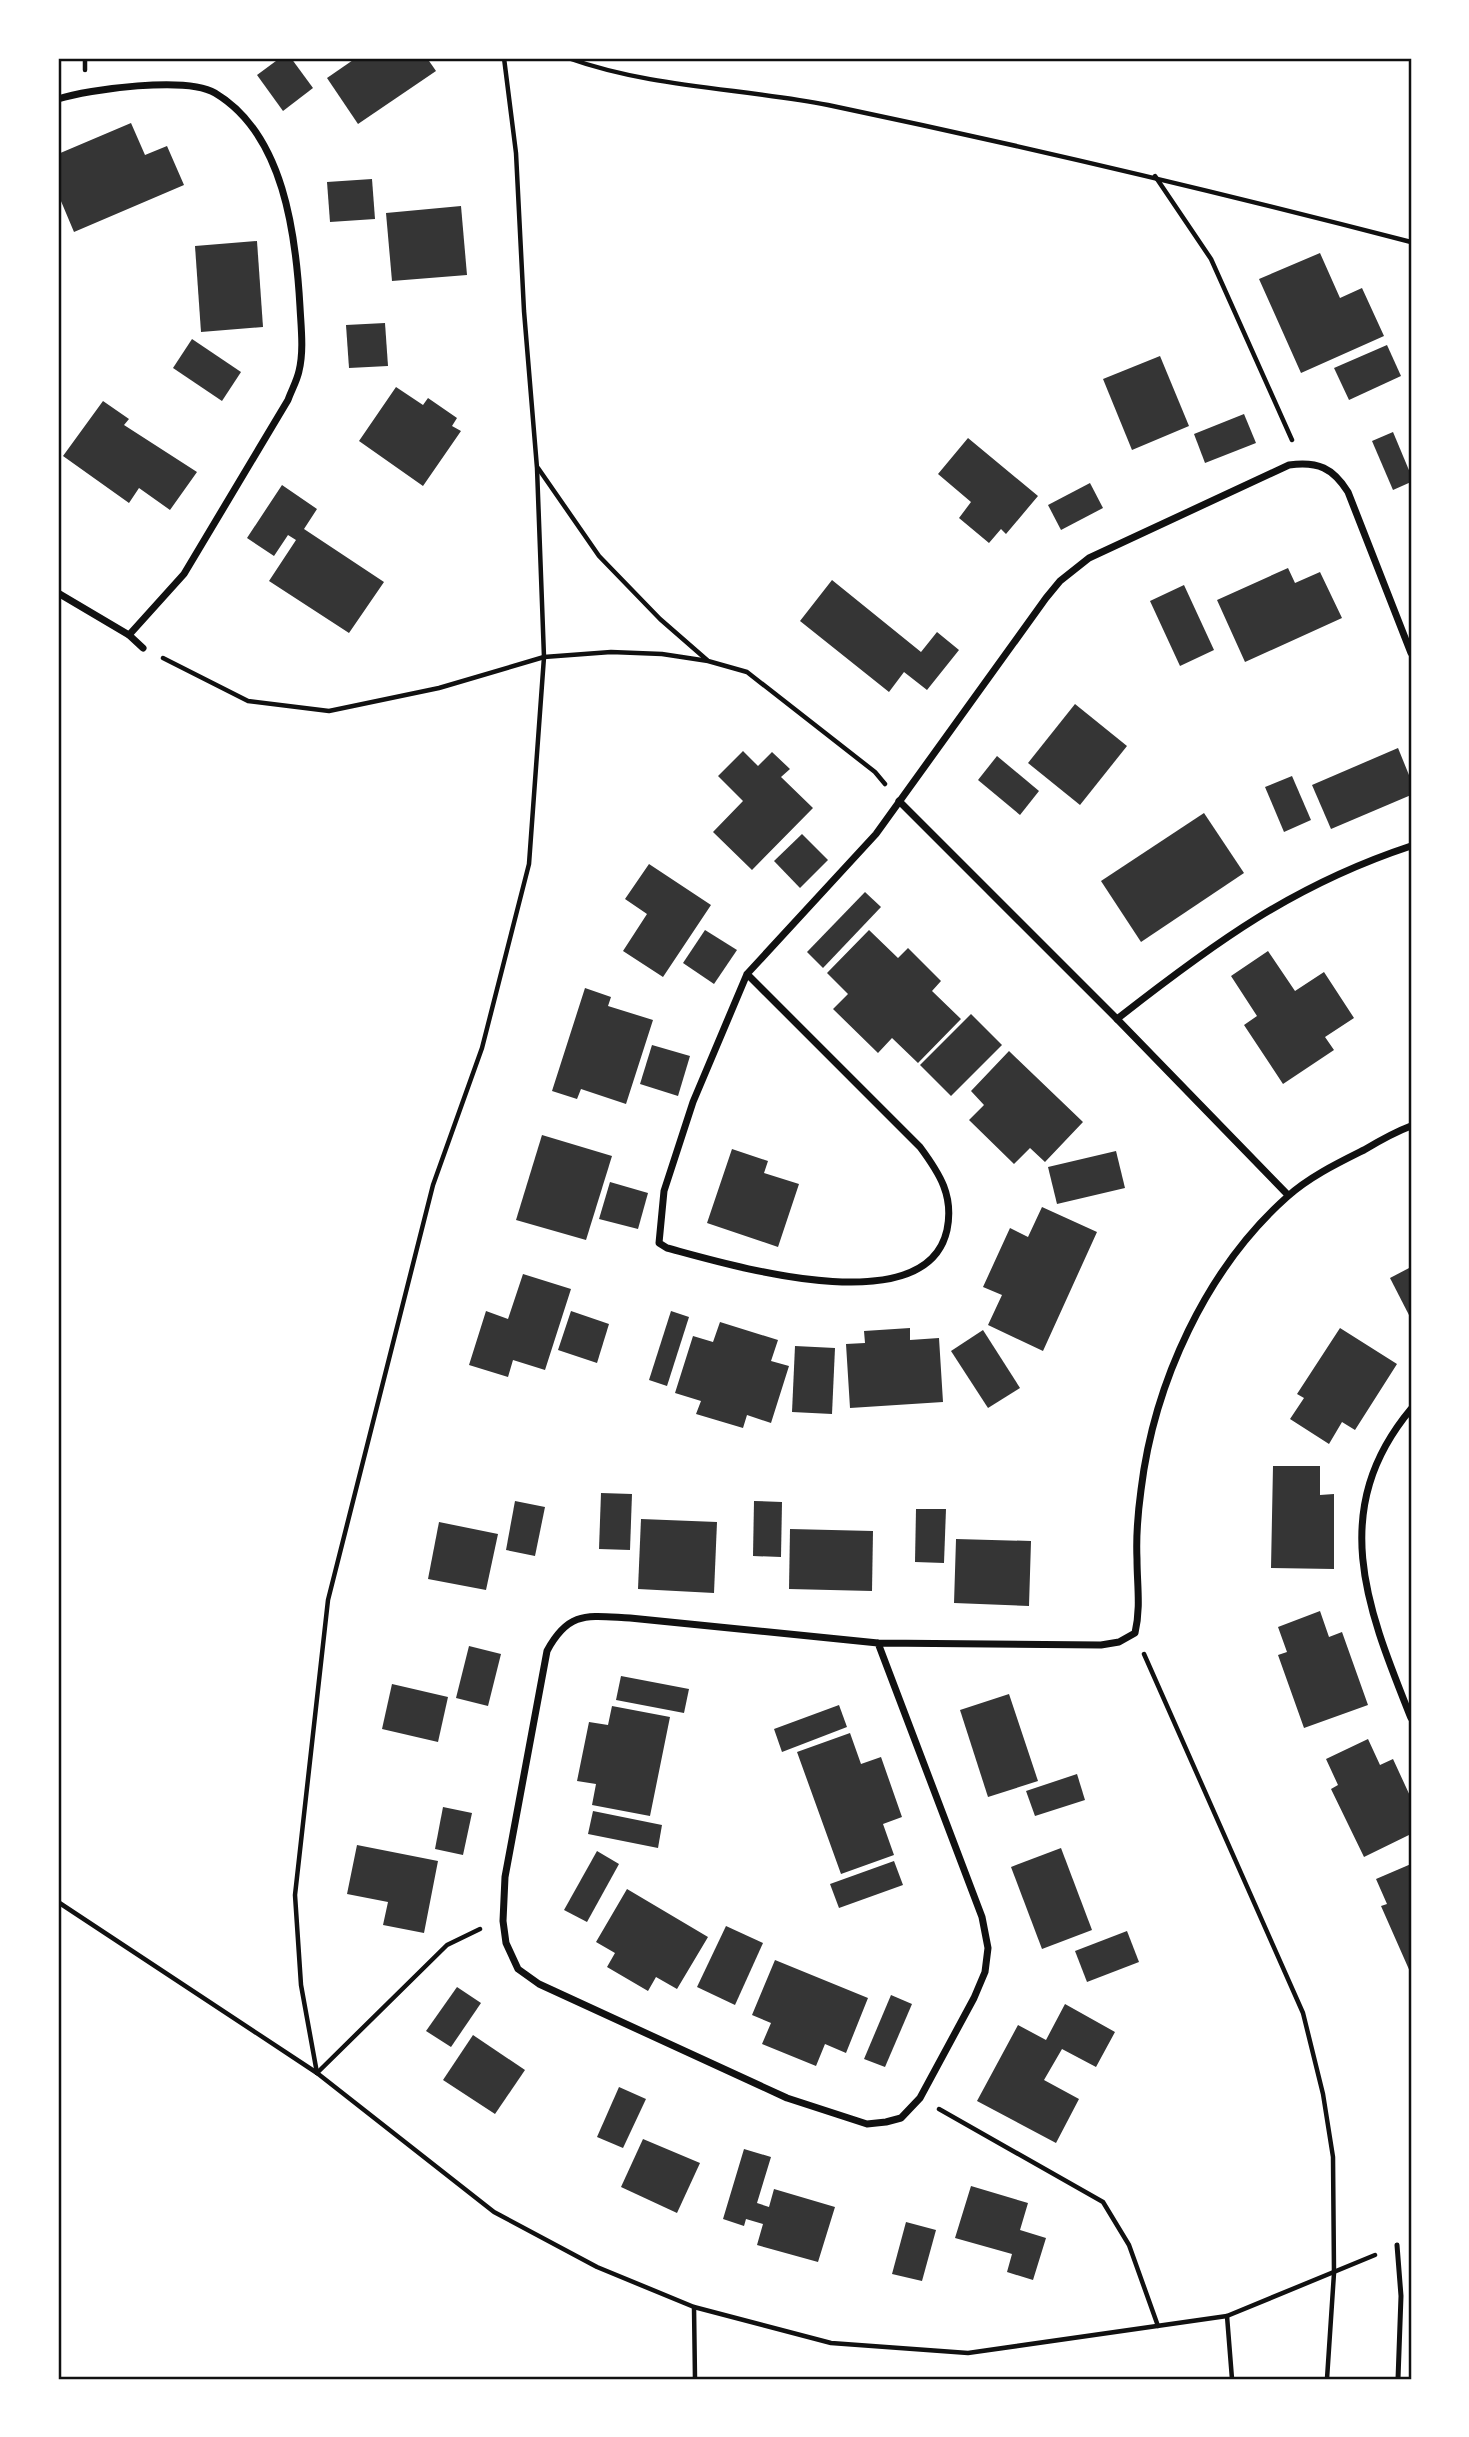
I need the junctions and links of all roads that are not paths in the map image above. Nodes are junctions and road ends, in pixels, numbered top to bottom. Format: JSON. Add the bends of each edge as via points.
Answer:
{"nodes":[{"id":1,"x":58,"y":99,"type":"edge"},
{"id":2,"x":58,"y":593,"type":"edge"},
{"id":3,"x":129,"y":635,"type":"junction"},
{"id":4,"x":143,"y":648,"type":"road end"},
{"id":5,"x":1411,"y":653,"type":"edge"},
{"id":6,"x":899,"y":801,"type":"junction"},
{"id":7,"x":1411,"y":846,"type":"edge"},
{"id":8,"x":747,"y":974,"type":"junction"},
{"id":9,"x":1117,"y":1019,"type":"junction"},
{"id":10,"x":1411,"y":1126,"type":"edge"},
{"id":11,"x":1288,"y":1195,"type":"junction"},
{"id":12,"x":1411,"y":1409,"type":"edge"},
{"id":13,"x":878,"y":1643,"type":"junction"},
{"id":14,"x":1411,"y":1718,"type":"edge"},
{"id":15,"x":1397,"y":2245,"type":"road end"},
{"id":16,"x":1398,"y":2379,"type":"edge"}],
"edges":[{"from":1,"to":3,"type":"street","via":[[134,86],[213,91],[256,134],[273,163],[287,200],[295,244],[302,340],[299,370],[288,400],[184,573]]},
{"from":2,"to":3,"type":"street"},
{"from":3,"to":4,"type":"street"},
{"from":5,"to":6,"type":"street","via":[[1338,476],[1321,464],[1289,465],[1075,568],[1046,598]]},
{"from":6,"to":8,"type":"street","via":[[876,834]]},
{"from":6,"to":9,"type":"street"},
{"from":7,"to":9,"type":"street","via":[[1350,867],[1283,900],[1220,940]]},
{"from":8,"to":8,"type":"street","via":[[698,1091],[664,1191],[659,1243],[772,1276],[873,1280],[920,1268],[935,1257],[950,1217],[949,1197],[940,1174],[920,1147]]},
{"from":9,"to":11,"type":"street"},
{"from":10,"to":11,"type":"street"},
{"from":11,"to":13,"type":"street","via":[[1255,1230],[1210,1292],[1179,1351],[1156,1414],[1141,1490],[1136,1559],[1140,1608],[1135,1633],[1101,1645]]},
{"from":12,"to":14,"type":"street","via":[[1380,1460],[1367,1492],[1362,1570],[1371,1612]]},
{"from":13,"to":13,"type":"street","via":[[982,1917],[988,1948],[985,1972],[974,1998],[920,2098],[901,2118],[867,2124],[787,2098],[539,1984],[518,1969],[506,1943],[505,1877],[547,1651],[570,1620],[630,1618]]},
{"from":15,"to":16,"type":"lane","via":[[1401,2296]]}]}
